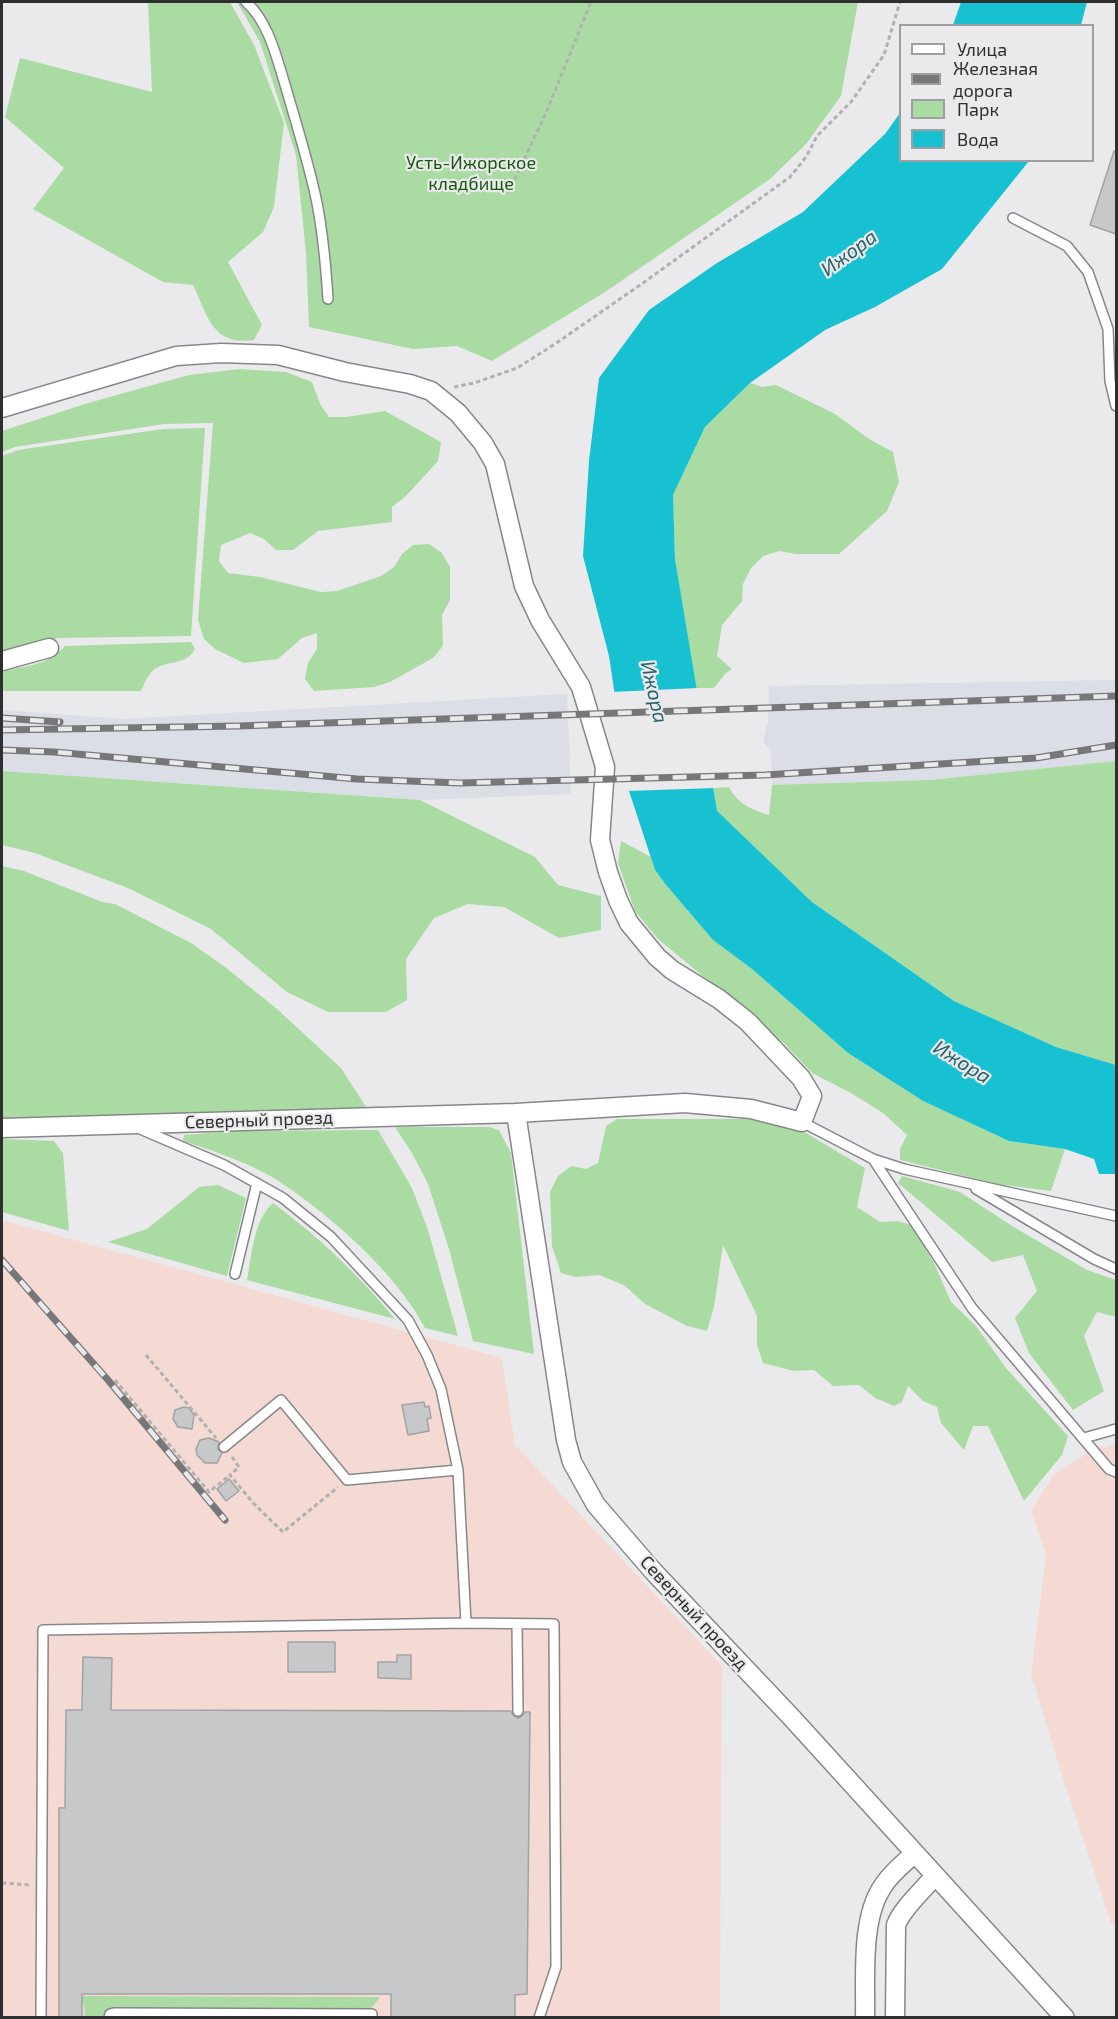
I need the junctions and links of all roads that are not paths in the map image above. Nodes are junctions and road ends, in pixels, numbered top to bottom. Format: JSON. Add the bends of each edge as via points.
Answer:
{"nodes":[{"id":1,"x":246,"y":2,"type":"edge"},
{"id":2,"x":1013,"y":218,"type":"dead end"},
{"id":3,"x":328,"y":299,"type":"dead end"},
{"id":4,"x":1116,"y":406,"type":"edge"},
{"id":5,"x":2,"y":408,"type":"edge"},
{"id":6,"x":49,"y":648,"type":"dead end"},
{"id":7,"x":2,"y":661,"type":"edge"},
{"id":8,"x":516,"y":1113,"type":"junction"},
{"id":9,"x":802,"y":1122,"type":"junction"},
{"id":10,"x":131,"y":1125,"type":"junction"},
{"id":11,"x":2,"y":1128,"type":"edge"},
{"id":12,"x":873,"y":1159,"type":"junction"},
{"id":13,"x":257,"y":1183,"type":"junction"},
{"id":14,"x":969,"y":1184,"type":"junction"},
{"id":15,"x":1116,"y":1216,"type":"edge"},
{"id":16,"x":1116,"y":1269,"type":"edge"},
{"id":17,"x":235,"y":1274,"type":"dead end"},
{"id":18,"x":1116,"y":1429,"type":"edge"},
{"id":19,"x":1084,"y":1437,"type":"junction"},
{"id":20,"x":224,"y":1448,"type":"dead end"},
{"id":21,"x":458,"y":1470,"type":"junction"},
{"id":22,"x":1116,"y":1472,"type":"edge"},
{"id":23,"x":465,"y":1623,"type":"junction"},
{"id":24,"x":517,"y":1624,"type":"junction"},
{"id":25,"x":518,"y":1712,"type":"dead end"},
{"id":26,"x":915,"y":1853,"type":"junction"},
{"id":27,"x":935,"y":1875,"type":"junction"},
{"id":28,"x":953,"y":1894,"type":"junction"},
{"id":29,"x":914,"y":1901,"type":"junction"},
{"id":30,"x":285,"y":2016,"type":"edge"},
{"id":31,"x":41,"y":2018,"type":"edge"},
{"id":32,"x":109,"y":2018,"type":"edge"},
{"id":33,"x":372,"y":2018,"type":"edge"},
{"id":34,"x":539,"y":2018,"type":"edge"},
{"id":35,"x":865,"y":2018,"type":"edge"},
{"id":36,"x":895,"y":2018,"type":"edge"},
{"id":37,"x":1065,"y":2018,"type":"edge"}],
"edges":[{"from":1,"to":3,"type":"lane","via":[[267,32],[303,147],[317,202]]},
{"from":2,"to":4,"type":"lane","via":[[1066,246],[1088,272],[1108,329],[1110,381]]},
{"from":5,"to":9,"type":"street","via":[[176,356],[221,352],[278,355],[410,384],[431,391],[458,413],[495,464],[524,586],[581,687],[605,767],[600,840],[629,923],[657,957],[748,1022],[801,1078],[812,1096]]},
{"from":6,"to":7,"type":"street"},
{"from":8,"to":9,"type":"street","name":"Северный проезд","via":[[685,1103],[751,1109]]},
{"from":8,"to":10,"type":"street","name":"Северный проезд"},
{"from":8,"to":26,"type":"street","name":"Северный проезд","via":[[566,1440],[581,1482],[653,1571]]},
{"from":9,"to":12,"type":"lane"},
{"from":10,"to":11,"type":"street","name":"Северный проезд"},
{"from":10,"to":13,"type":"lane"},
{"from":12,"to":14,"type":"lane"},
{"from":12,"to":19,"type":"lane","via":[[972,1308]]},
{"from":13,"to":17,"type":"lane"},
{"from":13,"to":21,"type":"lane","via":[[283,1198],[331,1237],[408,1320],[441,1389]]},
{"from":14,"to":15,"type":"lane"},
{"from":14,"to":16,"type":"lane"},
{"from":18,"to":19,"type":"lane"},
{"from":19,"to":22,"type":"lane","via":[[1109,1469]]},
{"from":20,"to":21,"type":"lane","via":[[281,1400],[347,1480]]},
{"from":21,"to":23,"type":"lane"},
{"from":23,"to":24,"type":"lane"},
{"from":23,"to":31,"type":"lane","via":[[43,1630]]},
{"from":24,"to":25,"type":"lane"},
{"from":24,"to":34,"type":"lane","via":[[554,1624],[556,1967]]},
{"from":26,"to":27,"type":"street","name":"Северный проезд"},
{"from":26,"to":35,"type":"street","via":[[890,1875],[874,1903],[867,1946]]},
{"from":27,"to":28,"type":"street","name":"Северный проезд"},
{"from":27,"to":29,"type":"street"},
{"from":28,"to":29,"type":"street","via":[[925,1895]]},
{"from":28,"to":37,"type":"street","name":"Северный проезд"},
{"from":29,"to":36,"type":"street","via":[[901,1913],[896,1925]]},
{"from":30,"to":32,"type":"lane","via":[[114,2013]]},
{"from":30,"to":33,"type":"lane","via":[[372,2014]]}]}
